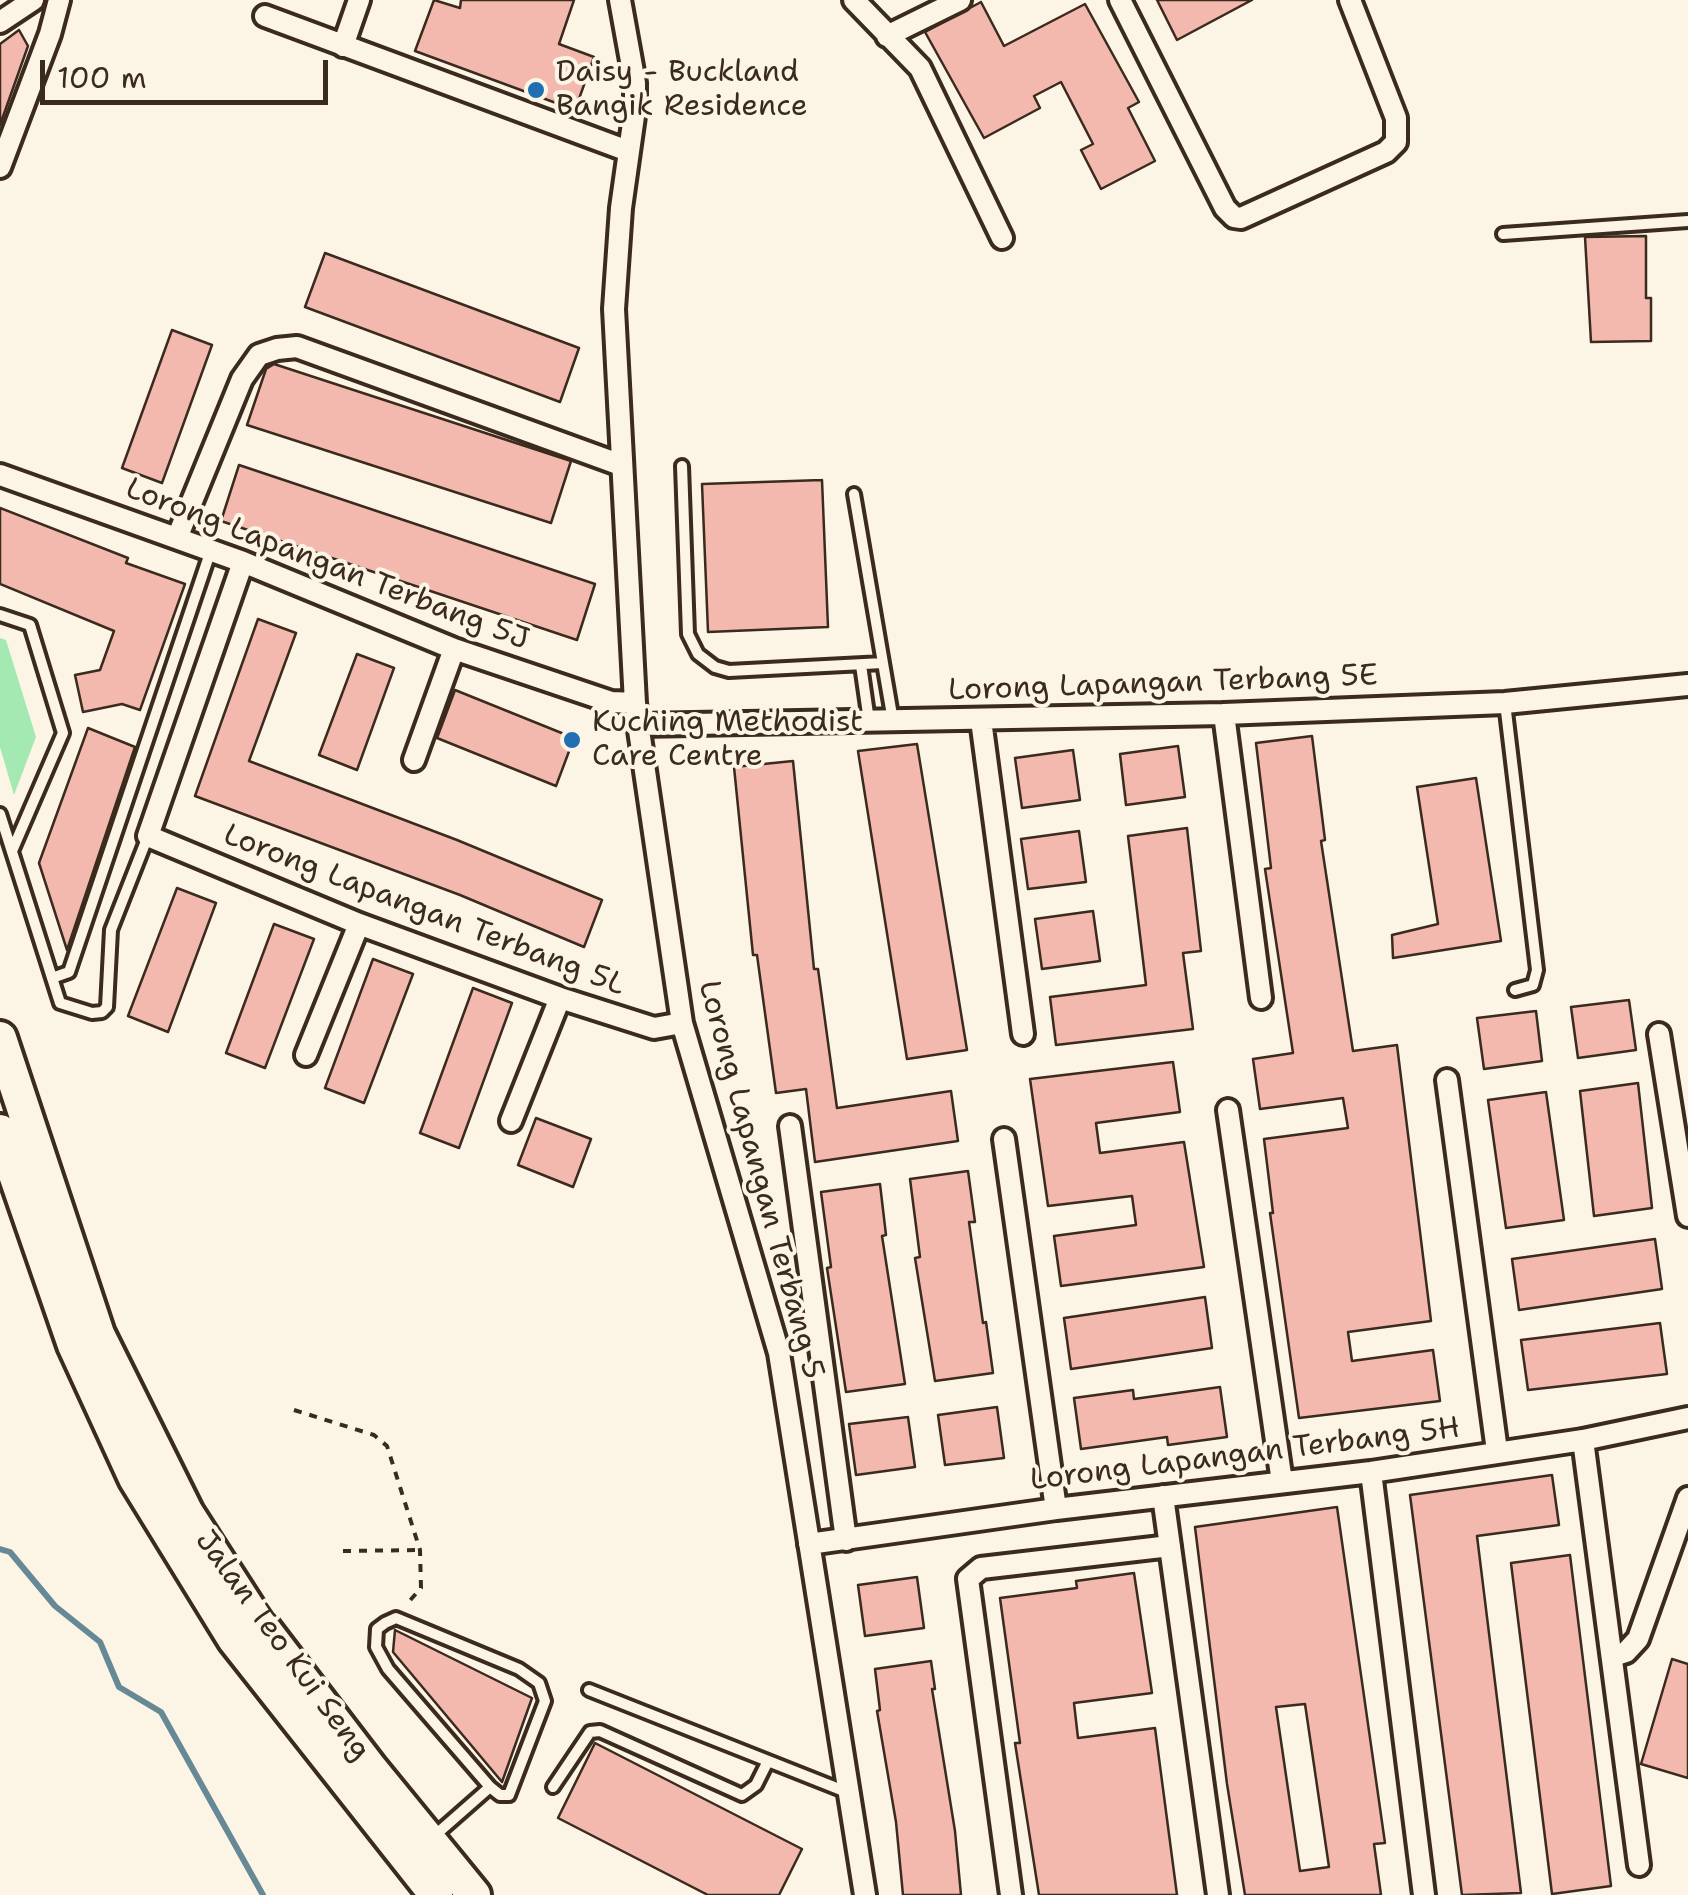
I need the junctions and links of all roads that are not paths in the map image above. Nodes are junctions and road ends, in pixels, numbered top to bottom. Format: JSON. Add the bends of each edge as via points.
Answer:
{"nodes":[{"id":1,"x":33,"y":0,"type":"edge"},
{"id":2,"x":58,"y":0,"type":"edge"},
{"id":3,"x":360,"y":0,"type":"edge"},
{"id":4,"x":620,"y":0,"type":"edge"},
{"id":5,"x":854,"y":0,"type":"edge"},
{"id":6,"x":960,"y":0,"type":"edge"},
{"id":7,"x":1120,"y":0,"type":"edge"},
{"id":8,"x":1350,"y":0,"type":"edge"},
{"id":9,"x":265,"y":16,"type":"dead end"},
{"id":10,"x":0,"y":22,"type":"edge"},
{"id":11,"x":887,"y":36,"type":"junction"},
{"id":12,"x":342,"y":46,"type":"junction"},
{"id":13,"x":6,"y":140,"type":"edge"},
{"id":14,"x":628,"y":151,"type":"junction"},
{"id":15,"x":0,"y":167,"type":"edge"},
{"id":16,"x":1688,"y":221,"type":"edge"},
{"id":17,"x":1503,"y":234,"type":"dead end"},
{"id":18,"x":1002,"y":238,"type":"dead end"},
{"id":19,"x":620,"y":465,"type":"junction"},
{"id":20,"x":682,"y":466,"type":"dead end"},
{"id":21,"x":0,"y":476,"type":"edge"},
{"id":22,"x":854,"y":494,"type":"dead end"},
{"id":23,"x":177,"y":538,"type":"junction"},
{"id":24,"x":211,"y":550,"type":"junction"},
{"id":25,"x":242,"y":562,"type":"junction"},
{"id":26,"x":0,"y":615,"type":"edge"},
{"id":27,"x":454,"y":650,"type":"junction"},
{"id":28,"x":884,"y":663,"type":"junction"},
{"id":29,"x":861,"y":664,"type":"junction"},
{"id":30,"x":1688,"y":685,"type":"edge"},
{"id":31,"x":635,"y":702,"type":"junction"},
{"id":32,"x":1506,"y":704,"type":"junction"},
{"id":33,"x":1224,"y":714,"type":"junction"},
{"id":34,"x":981,"y":720,"type":"junction"},
{"id":35,"x":893,"y":721,"type":"junction"},
{"id":36,"x":869,"y":722,"type":"junction"},
{"id":37,"x":640,"y":725,"type":"junction"},
{"id":38,"x":414,"y":760,"type":"dead end"},
{"id":39,"x":0,"y":814,"type":"edge"},
{"id":40,"x":148,"y":836,"type":"junction"},
{"id":41,"x":12,"y":852,"type":"junction"},
{"id":42,"x":359,"y":924,"type":"junction"},
{"id":43,"x":52,"y":978,"type":"junction"},
{"id":44,"x":1514,"y":990,"type":"dead end"},
{"id":45,"x":560,"y":998,"type":"junction"},
{"id":46,"x":1261,"y":998,"type":"dead end"},
{"id":47,"x":682,"y":1023,"type":"junction"},
{"id":48,"x":1023,"y":1034,"type":"dead end"},
{"id":49,"x":1659,"y":1034,"type":"dead end"},
{"id":50,"x":0,"y":1038,"type":"edge"},
{"id":51,"x":306,"y":1055,"type":"dead end"},
{"id":52,"x":1446,"y":1080,"type":"dead end"},
{"id":53,"x":1228,"y":1110,"type":"dead end"},
{"id":54,"x":510,"y":1121,"type":"dead end"},
{"id":55,"x":790,"y":1126,"type":"dead end"},
{"id":56,"x":0,"y":1130,"type":"edge"},
{"id":57,"x":1004,"y":1138,"type":"dead end"},
{"id":58,"x":1688,"y":1216,"type":"edge"},
{"id":59,"x":1688,"y":1418,"type":"edge"},
{"id":60,"x":1583,"y":1440,"type":"junction"},
{"id":61,"x":1497,"y":1452,"type":"junction"},
{"id":62,"x":1371,"y":1472,"type":"junction"},
{"id":63,"x":1282,"y":1482,"type":"junction"},
{"id":64,"x":1163,"y":1496,"type":"junction"},
{"id":65,"x":1688,"y":1498,"type":"edge"},
{"id":66,"x":1056,"y":1509,"type":"junction"},
{"id":67,"x":846,"y":1540,"type":"junction"},
{"id":68,"x":809,"y":1544,"type":"junction"},
{"id":69,"x":1170,"y":1546,"type":"junction"},
{"id":70,"x":1613,"y":1656,"type":"junction"},
{"id":71,"x":590,"y":1690,"type":"dead end"},
{"id":72,"x":768,"y":1761,"type":"junction"},
{"id":73,"x":553,"y":1787,"type":"dead end"},
{"id":74,"x":490,"y":1788,"type":"junction"},
{"id":75,"x":848,"y":1793,"type":"junction"},
{"id":76,"x":428,"y":1841,"type":"junction"},
{"id":77,"x":1638,"y":1864,"type":"dead end"},
{"id":78,"x":436,"y":1895,"type":"edge"},
{"id":79,"x":474,"y":1895,"type":"edge"},
{"id":80,"x":865,"y":1895,"type":"edge"},
{"id":81,"x":1011,"y":1895,"type":"edge"},
{"id":82,"x":1218,"y":1895,"type":"edge"},
{"id":83,"x":1424,"y":1895,"type":"edge"}],
"edges":[{"from":1,"to":10,"type":"street"},
{"from":2,"to":13,"type":"street"},
{"from":3,"to":12,"type":"street"},
{"from":4,"to":14,"type":"street","name":"Lorong Lapangan Terbang 5","via":[[634,83]]},
{"from":5,"to":11,"type":"street"},
{"from":6,"to":11,"type":"street"},
{"from":7,"to":8,"type":"street","via":[[1224,208],[1234,216],[1247,216],[1396,142],[1396,118]]},
{"from":9,"to":12,"type":"street"},
{"from":11,"to":18,"type":"street","via":[[920,68]]},
{"from":12,"to":14,"type":"street"},
{"from":13,"to":15,"type":"street"},
{"from":14,"to":19,"type":"street","name":"Lorong Lapangan Terbang 5","via":[[614,309]]},
{"from":16,"to":17,"type":"lane"},
{"from":19,"to":23,"type":"street","via":[[297,347],[277,349],[259,355],[242,379]]},
{"from":19,"to":31,"type":"street","name":"Lorong Lapangan Terbang 5"},
{"from":20,"to":29,"type":"lane","via":[[688,634],[698,654],[730,671]]},
{"from":21,"to":23,"type":"street","name":"Lorong Lapangan Terbang 5J"},
{"from":22,"to":28,"type":"lane"},
{"from":23,"to":24,"type":"street","name":"Lorong Lapangan Terbang 5J"},
{"from":24,"to":25,"type":"street","name":"Lorong Lapangan Terbang 5J"},
{"from":24,"to":43,"type":"lane","via":[[69,972]]},
{"from":25,"to":27,"type":"street","name":"Lorong Lapangan Terbang 5J"},
{"from":25,"to":40,"type":"street"},
{"from":26,"to":41,"type":"lane","via":[[30,625],[63,733]]},
{"from":27,"to":31,"type":"street","name":"Lorong Lapangan Terbang 5J","via":[[611,702]]},
{"from":27,"to":38,"type":"street"},
{"from":28,"to":29,"type":"lane"},
{"from":28,"to":35,"type":"lane"},
{"from":29,"to":36,"type":"lane"},
{"from":30,"to":32,"type":"street","name":"Lorong Lapangan Terbang 5E"},
{"from":31,"to":37,"type":"street","name":"Lorong Lapangan Terbang 5"},
{"from":32,"to":33,"type":"street","name":"Lorong Lapangan Terbang 5E"},
{"from":32,"to":44,"type":"lane","via":[[1538,970],[1533,986]]},
{"from":33,"to":34,"type":"street","name":"Lorong Lapangan Terbang 5E"},
{"from":33,"to":46,"type":"street"},
{"from":34,"to":35,"type":"street","name":"Lorong Lapangan Terbang 5E"},
{"from":34,"to":48,"type":"street"},
{"from":35,"to":36,"type":"street","name":"Lorong Lapangan Terbang 5E"},
{"from":36,"to":37,"type":"street","name":"Lorong Lapangan Terbang 5E"},
{"from":37,"to":47,"type":"street","name":"Lorong Lapangan Terbang 5"},
{"from":39,"to":41,"type":"lane"},
{"from":40,"to":42,"type":"street","name":"Lorong Lapangan Terbang 5L"},
{"from":40,"to":43,"type":"lane","via":[[112,930],[102,1012],[60,1003]]},
{"from":41,"to":43,"type":"lane"},
{"from":42,"to":45,"type":"street","name":"Lorong Lapangan Terbang 5L"},
{"from":42,"to":51,"type":"street"},
{"from":45,"to":47,"type":"street","name":"Lorong Lapangan Terbang 5L","via":[[654,1028]]},
{"from":45,"to":54,"type":"street"},
{"from":47,"to":68,"type":"street","name":"Lorong Lapangan Terbang 5","via":[[778,1353]]},
{"from":49,"to":58,"type":"street"},
{"from":50,"to":76,"type":"highway","name":"Jalan Teo Kui Seng","via":[[98,1334],[187,1512],[250,1611]]},
{"from":52,"to":61,"type":"street"},
{"from":53,"to":63,"type":"street"},
{"from":55,"to":67,"type":"street"},
{"from":56,"to":78,"type":"highway","name":"Jalan Teo Kui Seng","via":[[74,1345],[135,1478],[234,1639]]},
{"from":57,"to":66,"type":"street"},
{"from":59,"to":60,"type":"street","name":"Lorong Lapangan Terbang 5H"},
{"from":60,"to":61,"type":"street","name":"Lorong Lapangan Terbang 5H"},
{"from":60,"to":70,"type":"street"},
{"from":61,"to":62,"type":"street","name":"Lorong Lapangan Terbang 5H"},
{"from":62,"to":63,"type":"street","name":"Lorong Lapangan Terbang 5H"},
{"from":62,"to":83,"type":"street"},
{"from":63,"to":64,"type":"street","name":"Lorong Lapangan Terbang 5H"},
{"from":64,"to":66,"type":"street","name":"Lorong Lapangan Terbang 5H"},
{"from":64,"to":69,"type":"street"},
{"from":65,"to":70,"type":"street","via":[[1638,1639]]},
{"from":66,"to":67,"type":"street","name":"Lorong Lapangan Terbang 5H"},
{"from":67,"to":68,"type":"street","name":"Lorong Lapangan Terbang 5H"},
{"from":68,"to":75,"type":"street","name":"Lorong Lapangan Terbang 5"},
{"from":69,"to":81,"type":"street","via":[[980,1568],[968,1579]]},
{"from":69,"to":82,"type":"street"},
{"from":70,"to":77,"type":"street"},
{"from":71,"to":72,"type":"lane"},
{"from":72,"to":73,"type":"lane","via":[[742,1795],[590,1732]]},
{"from":72,"to":75,"type":"lane"},
{"from":74,"to":74,"type":"lane","via":[[509,1794],[545,1701],[539,1683],[396,1618],[377,1630],[376,1647],[388,1670]]},
{"from":74,"to":76,"type":"lane"},
{"from":75,"to":80,"type":"street","name":"Lorong Lapangan Terbang 5"},
{"from":76,"to":79,"type":"highway","name":"Jalan Teo Kui Seng"}]}
